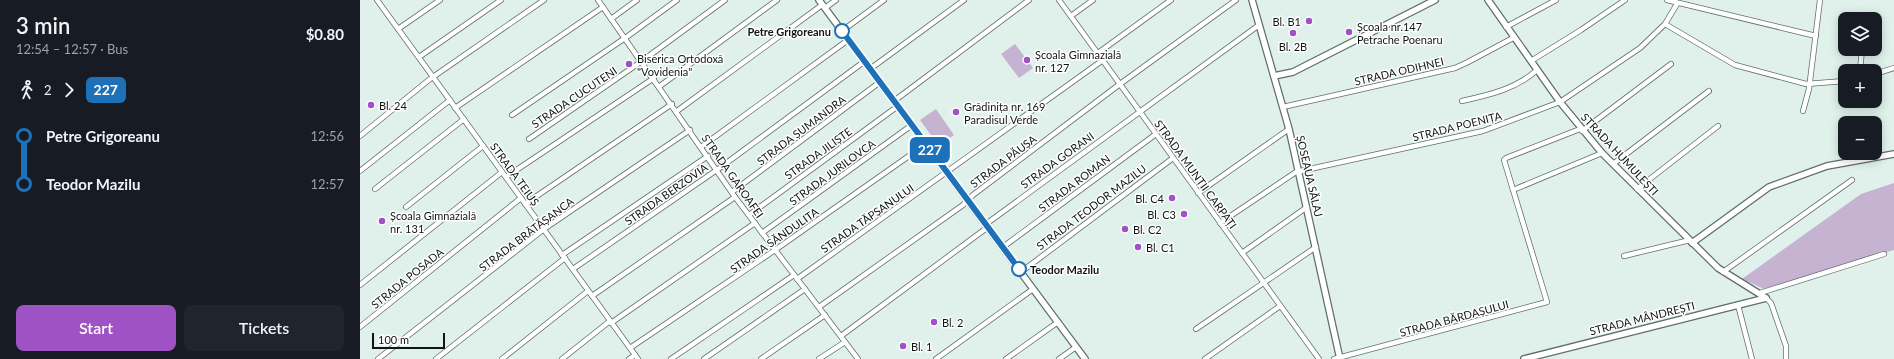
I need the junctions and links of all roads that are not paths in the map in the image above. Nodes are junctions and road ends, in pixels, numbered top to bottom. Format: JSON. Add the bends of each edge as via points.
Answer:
{"nodes":[{"id":1,"x":377,"y":0,"type":"edge"},
{"id":2,"x":440,"y":0,"type":"edge"},
{"id":3,"x":501,"y":0,"type":"edge"},
{"id":4,"x":544,"y":0,"type":"edge"},
{"id":5,"x":598,"y":0,"type":"edge"},
{"id":6,"x":637,"y":0,"type":"edge"},
{"id":7,"x":677,"y":0,"type":"edge"},
{"id":8,"x":725,"y":0,"type":"edge"},
{"id":9,"x":777,"y":0,"type":"edge"},
{"id":10,"x":836,"y":0,"type":"edge"},
{"id":11,"x":884,"y":0,"type":"edge"},
{"id":12,"x":964,"y":0,"type":"edge"},
{"id":13,"x":1029,"y":0,"type":"edge"},
{"id":14,"x":1059,"y":0,"type":"edge"},
{"id":15,"x":1093,"y":0,"type":"edge"},
{"id":16,"x":1171,"y":0,"type":"edge"},
{"id":17,"x":1236,"y":0,"type":"edge"},
{"id":18,"x":1252,"y":0,"type":"edge"},
{"id":19,"x":1435,"y":0,"type":"edge"},
{"id":20,"x":1489,"y":0,"type":"edge"},
{"id":21,"x":1556,"y":0,"type":"edge"},
{"id":22,"x":1625,"y":0,"type":"edge"},
{"id":23,"x":1666,"y":0,"type":"edge"},
{"id":24,"x":1820,"y":0,"type":"edge"},
{"id":25,"x":822,"y":4,"type":"edge"},
{"id":26,"x":1677,"y":4,"type":"junction"},
{"id":27,"x":603,"y":7,"type":"junction"},
{"id":28,"x":1071,"y":16,"type":"junction"},
{"id":29,"x":611,"y":19,"type":"junction"},
{"id":30,"x":1665,"y":24,"type":"junction"},
{"id":31,"x":1259,"y":25,"type":"junction"},
{"id":32,"x":1506,"y":27,"type":"junction"},
{"id":33,"x":398,"y":29,"type":"junction"},
{"id":34,"x":842,"y":31,"type":"junction"},
{"id":35,"x":1816,"y":36,"type":"junction"},
{"id":36,"x":625,"y":38,"type":"junction"},
{"id":37,"x":1514,"y":38,"type":"junction"},
{"id":38,"x":848,"y":40,"type":"junction"},
{"id":39,"x":1098,"y":53,"type":"junction"},
{"id":40,"x":419,"y":57,"type":"junction"},
{"id":41,"x":1102,"y":60,"type":"junction"},
{"id":42,"x":642,"y":61,"type":"junction"},
{"id":43,"x":865,"y":61,"type":"junction"},
{"id":44,"x":1531,"y":61,"type":"junction"},
{"id":45,"x":1671,"y":64,"type":"dead end"},
{"id":46,"x":1894,"y":68,"type":"edge"},
{"id":47,"x":870,"y":69,"type":"junction"},
{"id":48,"x":1536,"y":70,"type":"junction"},
{"id":49,"x":1882,"y":72,"type":"edge"},
{"id":50,"x":1274,"y":76,"type":"junction"},
{"id":51,"x":433,"y":77,"type":"junction"},
{"id":52,"x":654,"y":78,"type":"junction"},
{"id":53,"x":880,"y":82,"type":"junction"},
{"id":54,"x":1838,"y":82,"type":"edge"},
{"id":55,"x":1120,"y":84,"type":"junction"},
{"id":56,"x":1809,"y":84,"type":"junction"},
{"id":57,"x":660,"y":86,"type":"junction"},
{"id":58,"x":1709,"y":91,"type":"dead end"},
{"id":59,"x":450,"y":100,"type":"junction"},
{"id":60,"x":1462,"y":101,"type":"dead end"},
{"id":61,"x":1560,"y":102,"type":"junction"},
{"id":62,"x":896,"y":103,"type":"junction"},
{"id":63,"x":672,"y":104,"type":"junction"},
{"id":64,"x":1283,"y":107,"type":"junction"},
{"id":65,"x":456,"y":108,"type":"junction"},
{"id":66,"x":677,"y":111,"type":"junction"},
{"id":67,"x":1139,"y":111,"type":"junction"},
{"id":68,"x":1803,"y":111,"type":"dead end"},
{"id":69,"x":512,"y":115,"type":"dead end"},
{"id":70,"x":464,"y":119,"type":"junction"},
{"id":71,"x":912,"y":125,"type":"junction"},
{"id":72,"x":1718,"y":126,"type":"dead end"},
{"id":73,"x":1289,"y":129,"type":"junction"},
{"id":74,"x":690,"y":130,"type":"junction"},
{"id":75,"x":1581,"y":130,"type":"junction"},
{"id":76,"x":1156,"y":134,"type":"junction"},
{"id":77,"x":360,"y":136,"type":"edge"},
{"id":78,"x":529,"y":139,"type":"dead end"},
{"id":79,"x":926,"y":144,"type":"junction"},
{"id":80,"x":483,"y":146,"type":"junction"},
{"id":81,"x":702,"y":147,"type":"junction"},
{"id":82,"x":1602,"y":153,"type":"junction"},
{"id":83,"x":1894,"y":154,"type":"edge"},
{"id":84,"x":708,"y":156,"type":"junction"},
{"id":85,"x":1173,"y":158,"type":"junction"},
{"id":86,"x":1613,"y":164,"type":"junction"},
{"id":87,"x":717,"y":170,"type":"junction"},
{"id":88,"x":360,"y":171,"type":"edge"},
{"id":89,"x":1299,"y":171,"type":"junction"},
{"id":90,"x":502,"y":172,"type":"junction"},
{"id":91,"x":947,"y":172,"type":"junction"},
{"id":92,"x":506,"y":177,"type":"junction"},
{"id":93,"x":1852,"y":180,"type":"dead end"},
{"id":94,"x":375,"y":189,"type":"dead end"},
{"id":95,"x":1637,"y":189,"type":"junction"},
{"id":96,"x":1512,"y":190,"type":"junction"},
{"id":97,"x":732,"y":192,"type":"junction"},
{"id":98,"x":1198,"y":193,"type":"junction"},
{"id":99,"x":735,"y":197,"type":"junction"},
{"id":100,"x":521,"y":198,"type":"junction"},
{"id":101,"x":968,"y":200,"type":"junction"},
{"id":102,"x":525,"y":204,"type":"junction"},
{"id":103,"x":1307,"y":207,"type":"junction"},
{"id":104,"x":406,"y":208,"type":"dead end"},
{"id":105,"x":749,"y":215,"type":"junction"},
{"id":106,"x":1220,"y":223,"type":"junction"},
{"id":107,"x":755,"y":224,"type":"junction"},
{"id":108,"x":987,"y":226,"type":"junction"},
{"id":109,"x":544,"y":229,"type":"junction"},
{"id":110,"x":762,"y":233,"type":"junction"},
{"id":111,"x":1691,"y":242,"type":"junction"},
{"id":112,"x":1003,"y":247,"type":"junction"},
{"id":113,"x":1316,"y":247,"type":"junction"},
{"id":114,"x":775,"y":250,"type":"junction"},
{"id":115,"x":1242,"y":253,"type":"junction"},
{"id":116,"x":1884,"y":254,"type":"dead end"},
{"id":117,"x":1624,"y":256,"type":"dead end"},
{"id":118,"x":563,"y":257,"type":"junction"},
{"id":119,"x":573,"y":270,"type":"junction"},
{"id":120,"x":1021,"y":272,"type":"junction"},
{"id":121,"x":1723,"y":272,"type":"junction"},
{"id":122,"x":796,"y":277,"type":"junction"},
{"id":123,"x":1263,"y":283,"type":"junction"},
{"id":124,"x":360,"y":285,"type":"edge"},
{"id":125,"x":805,"y":289,"type":"junction"},
{"id":126,"x":1033,"y":289,"type":"junction"},
{"id":127,"x":588,"y":291,"type":"junction"},
{"id":128,"x":1760,"y":294,"type":"junction"},
{"id":129,"x":592,"y":296,"type":"junction"},
{"id":130,"x":1766,"y":298,"type":"junction"},
{"id":131,"x":1738,"y":305,"type":"junction"},
{"id":132,"x":1280,"y":306,"type":"junction"},
{"id":133,"x":819,"y":307,"type":"junction"},
{"id":134,"x":825,"y":316,"type":"junction"},
{"id":135,"x":611,"y":322,"type":"junction"},
{"id":136,"x":1058,"y":322,"type":"junction"},
{"id":137,"x":360,"y":327,"type":"edge"},
{"id":138,"x":1196,"y":328,"type":"dead end"},
{"id":139,"x":841,"y":336,"type":"junction"},
{"id":140,"x":845,"y":342,"type":"junction"},
{"id":141,"x":1076,"y":347,"type":"junction"},
{"id":142,"x":630,"y":348,"type":"junction"},
{"id":143,"x":637,"y":357,"type":"edge"},
{"id":144,"x":856,"y":358,"type":"edge"},
{"id":145,"x":378,"y":359,"type":"edge"},
{"id":146,"x":436,"y":359,"type":"edge"},
{"id":147,"x":502,"y":359,"type":"edge"},
{"id":148,"x":562,"y":359,"type":"edge"},
{"id":149,"x":629,"y":359,"type":"edge"},
{"id":150,"x":671,"y":359,"type":"edge"},
{"id":151,"x":704,"y":359,"type":"edge"},
{"id":152,"x":761,"y":359,"type":"edge"},
{"id":153,"x":820,"y":359,"type":"edge"},
{"id":154,"x":936,"y":359,"type":"edge"},
{"id":155,"x":1006,"y":359,"type":"edge"},
{"id":156,"x":1059,"y":359,"type":"edge"},
{"id":157,"x":1085,"y":359,"type":"edge"},
{"id":158,"x":1204,"y":359,"type":"edge"},
{"id":159,"x":1319,"y":359,"type":"edge"},
{"id":160,"x":1338,"y":359,"type":"edge"},
{"id":161,"x":1524,"y":359,"type":"edge"},
{"id":162,"x":1752,"y":359,"type":"edge"},
{"id":163,"x":1786,"y":359,"type":"edge"}],
"edges":[{"from":1,"to":33,"type":"street","name":"STRADA TEIUȘ"},
{"from":2,"to":33,"type":"street"},
{"from":3,"to":40,"type":"street"},
{"from":4,"to":51,"type":"street"},
{"from":5,"to":27,"type":"street","name":"STRADA GAROAFEI"},
{"from":6,"to":29,"type":"street"},
{"from":7,"to":36,"type":"street"},
{"from":8,"to":42,"type":"street","name":"STRADA CUCUTENI"},
{"from":9,"to":57,"type":"street"},
{"from":10,"to":25,"type":"street"},
{"from":11,"to":34,"type":"street"},
{"from":12,"to":47,"type":"street"},
{"from":13,"to":62,"type":"street","name":"STRADA JILIȘTE"},
{"from":14,"to":28,"type":"street","name":"STRADA MUNȚII CARPAȚI"},
{"from":15,"to":28,"type":"street"},
{"from":16,"to":39,"type":"street"},
{"from":17,"to":55,"type":"street","name":"STRADA PĂUȘA"},
{"from":18,"to":31,"type":"street","name":"ȘOSEAUA SĂLAJ"},
{"from":19,"to":50,"type":"street","via":[[1293,72]]},
{"from":20,"to":32,"type":"street","name":"STRADA HUMULEȘTI"},
{"from":21,"to":32,"type":"street"},
{"from":22,"to":44,"type":"street"},
{"from":23,"to":26,"type":"street"},
{"from":24,"to":35,"type":"street"},
{"from":25,"to":34,"type":"street"},
{"from":25,"to":66,"type":"street"},
{"from":26,"to":30,"type":"street","name":"STRADA POENIȚA"},
{"from":26,"to":35,"type":"street"},
{"from":27,"to":29,"type":"street","name":"STRADA GAROAFEI"},
{"from":27,"to":65,"type":"street"},
{"from":28,"to":39,"type":"street","name":"STRADA MUNȚII CARPAȚI"},
{"from":29,"to":36,"type":"street","name":"STRADA GAROAFEI"},
{"from":30,"to":56,"type":"street","via":[[1735,65]]},
{"from":30,"to":61,"type":"street","name":"STRADA POENIȚA","via":[[1625,59]]},
{"from":31,"to":50,"type":"street","name":"ȘOSEAUA SĂLAJ"},
{"from":31,"to":67,"type":"street","name":"STRADA GORANI"},
{"from":32,"to":37,"type":"street","name":"STRADA HUMULEȘTI"},
{"from":33,"to":40,"type":"street","name":"STRADA TEIUȘ"},
{"from":34,"to":38,"type":"street"},
{"from":35,"to":56,"type":"street"},
{"from":36,"to":42,"type":"street","name":"STRADA GAROAFEI"},
{"from":36,"to":69,"type":"street"},
{"from":37,"to":44,"type":"street","name":"STRADA HUMULEȘTI"},
{"from":37,"to":64,"type":"street","name":"STRADA ODIHNEI","via":[[1461,66]]},
{"from":38,"to":43,"type":"street"},
{"from":38,"to":81,"type":"street"},
{"from":39,"to":41,"type":"street","name":"STRADA MUNȚII CARPAȚI"},
{"from":40,"to":51,"type":"street","name":"STRADA TEIUȘ"},
{"from":41,"to":55,"type":"street","name":"STRADA MUNȚII CARPAȚI"},
{"from":41,"to":91,"type":"street","name":"STRADA TĂPȘANULUI"},
{"from":42,"to":52,"type":"street","name":"STRADA GAROAFEI"},
{"from":42,"to":78,"type":"street","name":"STRADA CUCUTENI"},
{"from":43,"to":47,"type":"street"},
{"from":43,"to":87,"type":"street","name":"STRADA BERZOVIA"},
{"from":44,"to":48,"type":"street","name":"STRADA HUMULEȘTI"},
{"from":45,"to":75,"type":"street"},
{"from":46,"to":49,"type":"street"},
{"from":47,"to":53,"type":"street"},
{"from":48,"to":60,"type":"street","via":[[1508,88]]},
{"from":48,"to":61,"type":"street","name":"STRADA HUMULEȘTI"},
{"from":50,"to":64,"type":"street","name":"ȘOSEAUA SĂLAJ"},
{"from":51,"to":59,"type":"street","name":"STRADA TEIUȘ"},
{"from":51,"to":77,"type":"street"},
{"from":52,"to":57,"type":"street","name":"STRADA GAROAFEI"},
{"from":52,"to":92,"type":"street"},
{"from":53,"to":62,"type":"street"},
{"from":53,"to":97,"type":"street","name":"STRADA ȘUMANDRA"},
{"from":54,"to":56,"type":"street"},
{"from":55,"to":67,"type":"street","name":"STRADA MUNȚII CARPAȚI"},
{"from":55,"to":101,"type":"street","name":"STRADA PĂUȘA"},
{"from":56,"to":68,"type":"street"},
{"from":57,"to":63,"type":"street","name":"STRADA GAROAFEI"},
{"from":58,"to":86,"type":"street"},
{"from":59,"to":65,"type":"street","name":"STRADA TEIUȘ"},
{"from":59,"to":88,"type":"street"},
{"from":61,"to":75,"type":"street","name":"STRADA HUMULEȘTI"},
{"from":61,"to":89,"type":"street","name":"STRADA POENIȚA","via":[[1483,131]]},
{"from":62,"to":71,"type":"street"},
{"from":62,"to":105,"type":"street","name":"STRADA JILIȘTE"},
{"from":63,"to":66,"type":"street","name":"STRADA GAROAFEI"},
{"from":63,"to":102,"type":"street"},
{"from":64,"to":73,"type":"street","name":"ȘOSEAUA SĂLAJ"},
{"from":65,"to":70,"type":"street","name":"STRADA TEIUȘ"},
{"from":66,"to":74,"type":"street","name":"STRADA GAROAFEI"},
{"from":67,"to":76,"type":"street","name":"STRADA MUNȚII CARPAȚI"},
{"from":67,"to":108,"type":"street","name":"STRADA GORANI"},
{"from":70,"to":80,"type":"street","name":"STRADA TEIUȘ"},
{"from":70,"to":94,"type":"street"},
{"from":71,"to":79,"type":"street"},
{"from":71,"to":110,"type":"street","name":"STRADA JURILOVCA"},
{"from":72,"to":95,"type":"street"},
{"from":73,"to":89,"type":"street","name":"ȘOSEAUA SĂLAJ"},
{"from":73,"to":98,"type":"street"},
{"from":74,"to":81,"type":"street","name":"STRADA GAROAFEI"},
{"from":74,"to":109,"type":"street","name":"STRADA BRĂTĂȘANCA"},
{"from":75,"to":82,"type":"street","name":"STRADA HUMULEȘTI"},
{"from":75,"to":96,"type":"street","via":[[1506,158],[1504,160]]},
{"from":76,"to":85,"type":"street","name":"STRADA MUNȚII CARPAȚI"},
{"from":76,"to":112,"type":"street","name":"STRADA ROMAN"},
{"from":79,"to":91,"type":"street"},
{"from":79,"to":114,"type":"street","name":"STRADA SĂNDULIȚA"},
{"from":80,"to":90,"type":"street","name":"STRADA TEIUȘ"},
{"from":80,"to":104,"type":"street"},
{"from":81,"to":84,"type":"street","name":"STRADA GAROAFEI"},
{"from":82,"to":86,"type":"street","name":"STRADA HUMULEȘTI"},
{"from":82,"to":96,"type":"street"},
{"from":83,"to":111,"type":"street","via":[[1827,166],[1769,187]]},
{"from":84,"to":87,"type":"street","name":"STRADA GAROAFEI"},
{"from":84,"to":118,"type":"street"},
{"from":85,"to":98,"type":"street","name":"STRADA MUNȚII CARPAȚI"},
{"from":85,"to":120,"type":"street","name":"STRADA TEODOR MAZILU"},
{"from":86,"to":95,"type":"street","name":"STRADA HUMULEȘTI"},
{"from":87,"to":97,"type":"street","name":"STRADA GAROAFEI"},
{"from":87,"to":119,"type":"street","name":"STRADA BERZOVIA"},
{"from":89,"to":103,"type":"street","name":"ȘOSEAUA SĂLAJ"},
{"from":89,"to":106,"type":"street"},
{"from":90,"to":92,"type":"street","name":"STRADA TEIUȘ"},
{"from":90,"to":124,"type":"street"},
{"from":91,"to":101,"type":"street"},
{"from":91,"to":122,"type":"street","name":"STRADA TĂPȘANULUI"},
{"from":92,"to":100,"type":"street","name":"STRADA TEIUȘ"},
{"from":93,"to":121,"type":"street"},
{"from":95,"to":111,"type":"street","name":"STRADA HUMULEȘTI"},
{"from":96,"to":160,"type":"street","name":"STRADA BĂRDAȘULUI","via":[[1548,300],[1546,304]]},
{"from":97,"to":99,"type":"street","name":"STRADA GAROAFEI"},
{"from":98,"to":106,"type":"street","name":"STRADA MUNȚII CARPAȚI"},
{"from":99,"to":105,"type":"street","name":"STRADA GAROAFEI"},
{"from":99,"to":129,"type":"street"},
{"from":100,"to":102,"type":"street","name":"STRADA TEIUȘ"},
{"from":100,"to":137,"type":"street","name":"STRADA POSADA"},
{"from":101,"to":108,"type":"street"},
{"from":101,"to":133,"type":"street","name":"STRADA PĂUȘA"},
{"from":102,"to":109,"type":"street","name":"STRADA TEIUȘ"},
{"from":103,"to":113,"type":"street","name":"ȘOSEAUA SĂLAJ"},
{"from":103,"to":115,"type":"street"},
{"from":105,"to":107,"type":"street","name":"STRADA GAROAFEI"},
{"from":106,"to":115,"type":"street","name":"STRADA MUNȚII CARPAȚI"},
{"from":107,"to":110,"type":"street","name":"STRADA GAROAFEI"},
{"from":107,"to":135,"type":"street"},
{"from":108,"to":112,"type":"street"},
{"from":108,"to":139,"type":"street","name":"STRADA GORANI"},
{"from":109,"to":118,"type":"street","name":"STRADA TEIUȘ"},
{"from":109,"to":145,"type":"street","name":"STRADA BRĂTĂȘANCA"},
{"from":110,"to":114,"type":"street","name":"STRADA GAROAFEI"},
{"from":111,"to":117,"type":"street"},
{"from":111,"to":121,"type":"street","name":"STRADA HUMULEȘTI"},
{"from":112,"to":120,"type":"street"},
{"from":113,"to":123,"type":"street"},
{"from":113,"to":160,"type":"street","name":"ȘOSEAUA SĂLAJ"},
{"from":114,"to":122,"type":"street","name":"STRADA GAROAFEI"},
{"from":114,"to":142,"type":"street","name":"STRADA SĂNDULIȚA"},
{"from":115,"to":123,"type":"street","name":"STRADA MUNȚII CARPAȚI"},
{"from":116,"to":128,"type":"street"},
{"from":118,"to":119,"type":"street","name":"STRADA TEIUȘ"},
{"from":118,"to":146,"type":"street"},
{"from":119,"to":127,"type":"street","name":"STRADA TEIUȘ"},
{"from":120,"to":126,"type":"street"},
{"from":121,"to":128,"type":"street","name":"STRADA HUMULEȘTI"},
{"from":122,"to":125,"type":"street","name":"STRADA GAROAFEI"},
{"from":122,"to":150,"type":"street","name":"STRADA TĂPȘANULUI"},
{"from":123,"to":132,"type":"street","name":"STRADA MUNȚII CARPAȚI"},
{"from":123,"to":138,"type":"street"},
{"from":125,"to":133,"type":"street","name":"STRADA GAROAFEI"},
{"from":125,"to":151,"type":"street"},
{"from":126,"to":136,"type":"street"},
{"from":126,"to":154,"type":"street"},
{"from":127,"to":129,"type":"street","name":"STRADA TEIUȘ"},
{"from":127,"to":147,"type":"street"},
{"from":128,"to":130,"type":"street","name":"STRADA HUMULEȘTI"},
{"from":129,"to":135,"type":"street","name":"STRADA TEIUȘ"},
{"from":130,"to":131,"type":"street","name":"STRADA MÂNDREȘTI"},
{"from":130,"to":163,"type":"street","name":"STRADA HUMULEȘTI","via":[[1771,303],[1786,346]]},
{"from":131,"to":161,"type":"street","name":"STRADA MÂNDREȘTI"},
{"from":131,"to":162,"type":"street"},
{"from":132,"to":158,"type":"street"},
{"from":132,"to":159,"type":"street","name":"STRADA MUNȚII CARPAȚI"},
{"from":133,"to":134,"type":"street","name":"STRADA GAROAFEI"},
{"from":134,"to":139,"type":"street","name":"STRADA GAROAFEI"},
{"from":134,"to":152,"type":"street"},
{"from":135,"to":142,"type":"street","name":"STRADA TEIUȘ"},
{"from":135,"to":148,"type":"street"},
{"from":136,"to":141,"type":"street"},
{"from":136,"to":155,"type":"street"},
{"from":139,"to":140,"type":"street","name":"STRADA GAROAFEI"},
{"from":140,"to":144,"type":"street","name":"STRADA GAROAFEI"},
{"from":140,"to":153,"type":"street"},
{"from":141,"to":156,"type":"street"},
{"from":141,"to":157,"type":"street"},
{"from":142,"to":143,"type":"street","name":"STRADA TEIUȘ"},
{"from":143,"to":149,"type":"street"}]}
